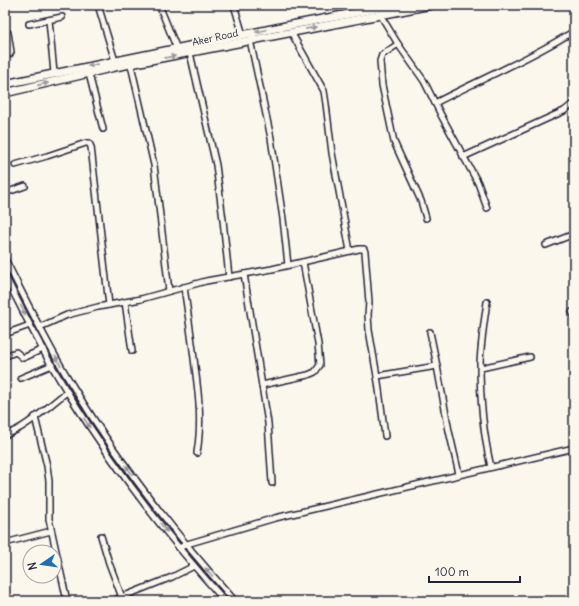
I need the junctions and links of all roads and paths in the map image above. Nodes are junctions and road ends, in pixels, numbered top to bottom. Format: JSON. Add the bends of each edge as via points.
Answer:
{"nodes":[{"id":1,"x":98,"y":5,"type":"edge"},
{"id":2,"x":159,"y":5,"type":"edge"},
{"id":3,"x":234,"y":5,"type":"edge"},
{"id":4,"x":396,"y":5,"type":"edge"},
{"id":5,"x":431,"y":5,"type":"edge"},
{"id":6,"x":375,"y":7,"type":"edge"},
{"id":7,"x":382,"y":16,"type":"junction"},
{"id":8,"x":62,"y":17,"type":"dead end"},
{"id":9,"x":49,"y":20,"type":"junction"},
{"id":10,"x":29,"y":24,"type":"dead end"},
{"id":11,"x":574,"y":30,"type":"edge"},
{"id":12,"x":291,"y":32,"type":"junction"},
{"id":13,"x":8,"y":33,"type":"dead end"},
{"id":14,"x":243,"y":35,"type":"junction"},
{"id":15,"x":250,"y":40,"type":"junction"},
{"id":16,"x":213,"y":44,"type":"junction"},
{"id":17,"x":398,"y":44,"type":"junction"},
{"id":18,"x":177,"y":48,"type":"junction"},
{"id":19,"x":190,"y":53,"type":"junction"},
{"id":20,"x":5,"y":55,"type":"edge"},
{"id":21,"x":115,"y":60,"type":"junction"},
{"id":22,"x":131,"y":65,"type":"junction"},
{"id":23,"x":54,"y":73,"type":"junction"},
{"id":24,"x":89,"y":74,"type":"junction"},
{"id":25,"x":5,"y":82,"type":"edge"},
{"id":26,"x":5,"y":93,"type":"edge"},
{"id":27,"x":435,"y":103,"type":"junction"},
{"id":28,"x":574,"y":103,"type":"edge"},
{"id":29,"x":103,"y":130,"type":"dead end"},
{"id":30,"x":464,"y":157,"type":"junction"},
{"id":31,"x":15,"y":165,"type":"dead end"},
{"id":32,"x":25,"y":186,"type":"dead end"},
{"id":33,"x":5,"y":193,"type":"edge"},
{"id":34,"x":487,"y":208,"type":"dead end"},
{"id":35,"x":426,"y":218,"type":"dead end"},
{"id":36,"x":574,"y":234,"type":"edge"},
{"id":37,"x":546,"y":245,"type":"dead end"},
{"id":38,"x":350,"y":251,"type":"junction"},
{"id":39,"x":5,"y":259,"type":"edge"},
{"id":40,"x":303,"y":262,"type":"junction"},
{"id":41,"x":288,"y":265,"type":"junction"},
{"id":42,"x":244,"y":274,"type":"junction"},
{"id":43,"x":5,"y":276,"type":"edge"},
{"id":44,"x":229,"y":277,"type":"junction"},
{"id":45,"x":184,"y":287,"type":"junction"},
{"id":46,"x":169,"y":291,"type":"junction"},
{"id":47,"x":124,"y":302,"type":"junction"},
{"id":48,"x":487,"y":302,"type":"dead end"},
{"id":49,"x":109,"y":305,"type":"junction"},
{"id":50,"x":30,"y":324,"type":"junction"},
{"id":51,"x":40,"y":327,"type":"junction"},
{"id":52,"x":430,"y":332,"type":"dead end"},
{"id":53,"x":5,"y":334,"type":"edge"},
{"id":54,"x":43,"y":349,"type":"junction"},
{"id":55,"x":132,"y":351,"type":"dead end"},
{"id":56,"x":5,"y":356,"type":"edge"},
{"id":57,"x":530,"y":357,"type":"dead end"},
{"id":58,"x":52,"y":365,"type":"junction"},
{"id":59,"x":438,"y":366,"type":"junction"},
{"id":60,"x":481,"y":368,"type":"junction"},
{"id":61,"x":377,"y":376,"type":"junction"},
{"id":62,"x":21,"y":378,"type":"dead end"},
{"id":63,"x":262,"y":385,"type":"junction"},
{"id":64,"x":68,"y":392,"type":"junction"},
{"id":65,"x":35,"y":417,"type":"junction"},
{"id":66,"x":5,"y":435,"type":"edge"},
{"id":67,"x":385,"y":436,"type":"dead end"},
{"id":68,"x":574,"y":448,"type":"edge"},
{"id":69,"x":197,"y":453,"type":"dead end"},
{"id":70,"x":491,"y":467,"type":"junction"},
{"id":71,"x":459,"y":474,"type":"junction"},
{"id":72,"x":272,"y":483,"type":"dead end"},
{"id":73,"x":51,"y":531,"type":"junction"},
{"id":74,"x":101,"y":536,"type":"dead end"},
{"id":75,"x":5,"y":543,"type":"edge"},
{"id":76,"x":187,"y":544,"type":"junction"},
{"id":77,"x":179,"y":548,"type":"junction"},
{"id":78,"x":194,"y":566,"type":"junction"},
{"id":79,"x":122,"y":600,"type":"edge"},
{"id":80,"x":67,"y":601,"type":"edge"},
{"id":81,"x":112,"y":601,"type":"edge"},
{"id":82,"x":225,"y":601,"type":"edge"},
{"id":83,"x":235,"y":601,"type":"edge"}],
"edges":[{"from":1,"to":21,"type":"street"},
{"from":2,"to":18,"type":"street"},
{"from":3,"to":14,"type":"street"},
{"from":4,"to":6,"type":"street","name":"Aker Road"},
{"from":5,"to":7,"type":"street","name":"Aker Road"},
{"from":6,"to":14,"type":"street","name":"Aker Road","one_way":true},
{"from":12,"to":7,"type":"street","name":"Aker Road","one_way":true},
{"from":7,"to":17,"type":"street"},
{"from":8,"to":9,"type":"street"},
{"from":9,"to":10,"type":"street"},
{"from":9,"to":23,"type":"street"},
{"from":11,"to":27,"type":"street","via":[[532,56]]},
{"from":12,"to":15,"type":"street","name":"Aker Road"},
{"from":12,"to":38,"type":"street","via":[[324,91],[332,153]]},
{"from":13,"to":20,"type":"street","via":[[12,51]]},
{"from":14,"to":16,"type":"street","name":"Aker Road"},
{"from":15,"to":16,"type":"street","name":"Aker Road"},
{"from":15,"to":41,"type":"street","via":[[271,138]]},
{"from":16,"to":18,"type":"street","name":"Aker Road"},
{"from":16,"to":19,"type":"street","name":"Aker Road"},
{"from":17,"to":27,"type":"street"},
{"from":17,"to":35,"type":"street","via":[[382,55],[382,85],[394,142],[421,200]]},
{"from":18,"to":21,"type":"street","name":"Aker Road"},
{"from":22,"to":19,"type":"street","name":"Aker Road","one_way":true},
{"from":19,"to":44,"type":"street","via":[[216,165]]},
{"from":21,"to":23,"type":"street","name":"Aker Road","one_way":true},
{"from":22,"to":24,"type":"street","name":"Aker Road"},
{"from":22,"to":46,"type":"street","via":[[154,165]]},
{"from":23,"to":25,"type":"street","name":"Aker Road"},
{"from":26,"to":24,"type":"street","name":"Aker Road","one_way":true},
{"from":24,"to":29,"type":"street"},
{"from":27,"to":30,"type":"street"},
{"from":28,"to":30,"type":"street","via":[[564,111]]},
{"from":30,"to":34,"type":"street","via":[[478,183]]},
{"from":31,"to":49,"type":"street","via":[[89,143]]},
{"from":32,"to":33,"type":"street"},
{"from":36,"to":37,"type":"street"},
{"from":38,"to":40,"type":"street"},
{"from":38,"to":61,"type":"street","via":[[364,249],[365,252],[369,330]]},
{"from":39,"to":51,"type":"street"},
{"from":40,"to":41,"type":"street"},
{"from":40,"to":63,"type":"street","via":[[320,365],[315,372],[308,375]]},
{"from":41,"to":42,"type":"street"},
{"from":42,"to":44,"type":"street"},
{"from":42,"to":63,"type":"street"},
{"from":43,"to":50,"type":"street","one_way":true},
{"from":44,"to":45,"type":"street"},
{"from":45,"to":46,"type":"street"},
{"from":45,"to":69,"type":"street","via":[[200,414]]},
{"from":46,"to":47,"type":"street"},
{"from":47,"to":49,"type":"street"},
{"from":47,"to":55,"type":"street"},
{"from":48,"to":60,"type":"street"},
{"from":49,"to":51,"type":"street","via":[[67,315]]},
{"from":50,"to":53,"type":"street"},
{"from":50,"to":54,"type":"street"},
{"from":76,"to":51,"type":"street","one_way":true,"via":[[100,429],[70,383]]},
{"from":52,"to":59,"type":"street"},
{"from":54,"to":56,"type":"street","via":[[23,358],[16,352]]},
{"from":54,"to":58,"type":"street"},
{"from":57,"to":60,"type":"street"},
{"from":58,"to":62,"type":"street"},
{"from":58,"to":64,"type":"street"},
{"from":59,"to":61,"type":"street"},
{"from":59,"to":71,"type":"street"},
{"from":60,"to":70,"type":"street","via":[[482,414]]},
{"from":61,"to":67,"type":"street"},
{"from":63,"to":72,"type":"street","via":[[268,423]]},
{"from":64,"to":65,"type":"street"},
{"from":64,"to":77,"type":"street","one_way":true,"via":[[94,433]]},
{"from":65,"to":66,"type":"street","via":[[25,426]]},
{"from":65,"to":73,"type":"street","via":[[48,474]]},
{"from":68,"to":70,"type":"street"},
{"from":70,"to":71,"type":"street"},
{"from":71,"to":76,"type":"street","via":[[275,518]]},
{"from":73,"to":75,"type":"street"},
{"from":73,"to":80,"type":"street"},
{"from":74,"to":79,"type":"street"},
{"from":76,"to":77,"type":"street"},
{"from":83,"to":76,"type":"street","one_way":true},
{"from":77,"to":78,"type":"street"},
{"from":78,"to":79,"type":"street"},
{"from":78,"to":82,"type":"street"},
{"from":79,"to":81,"type":"street"}]}
